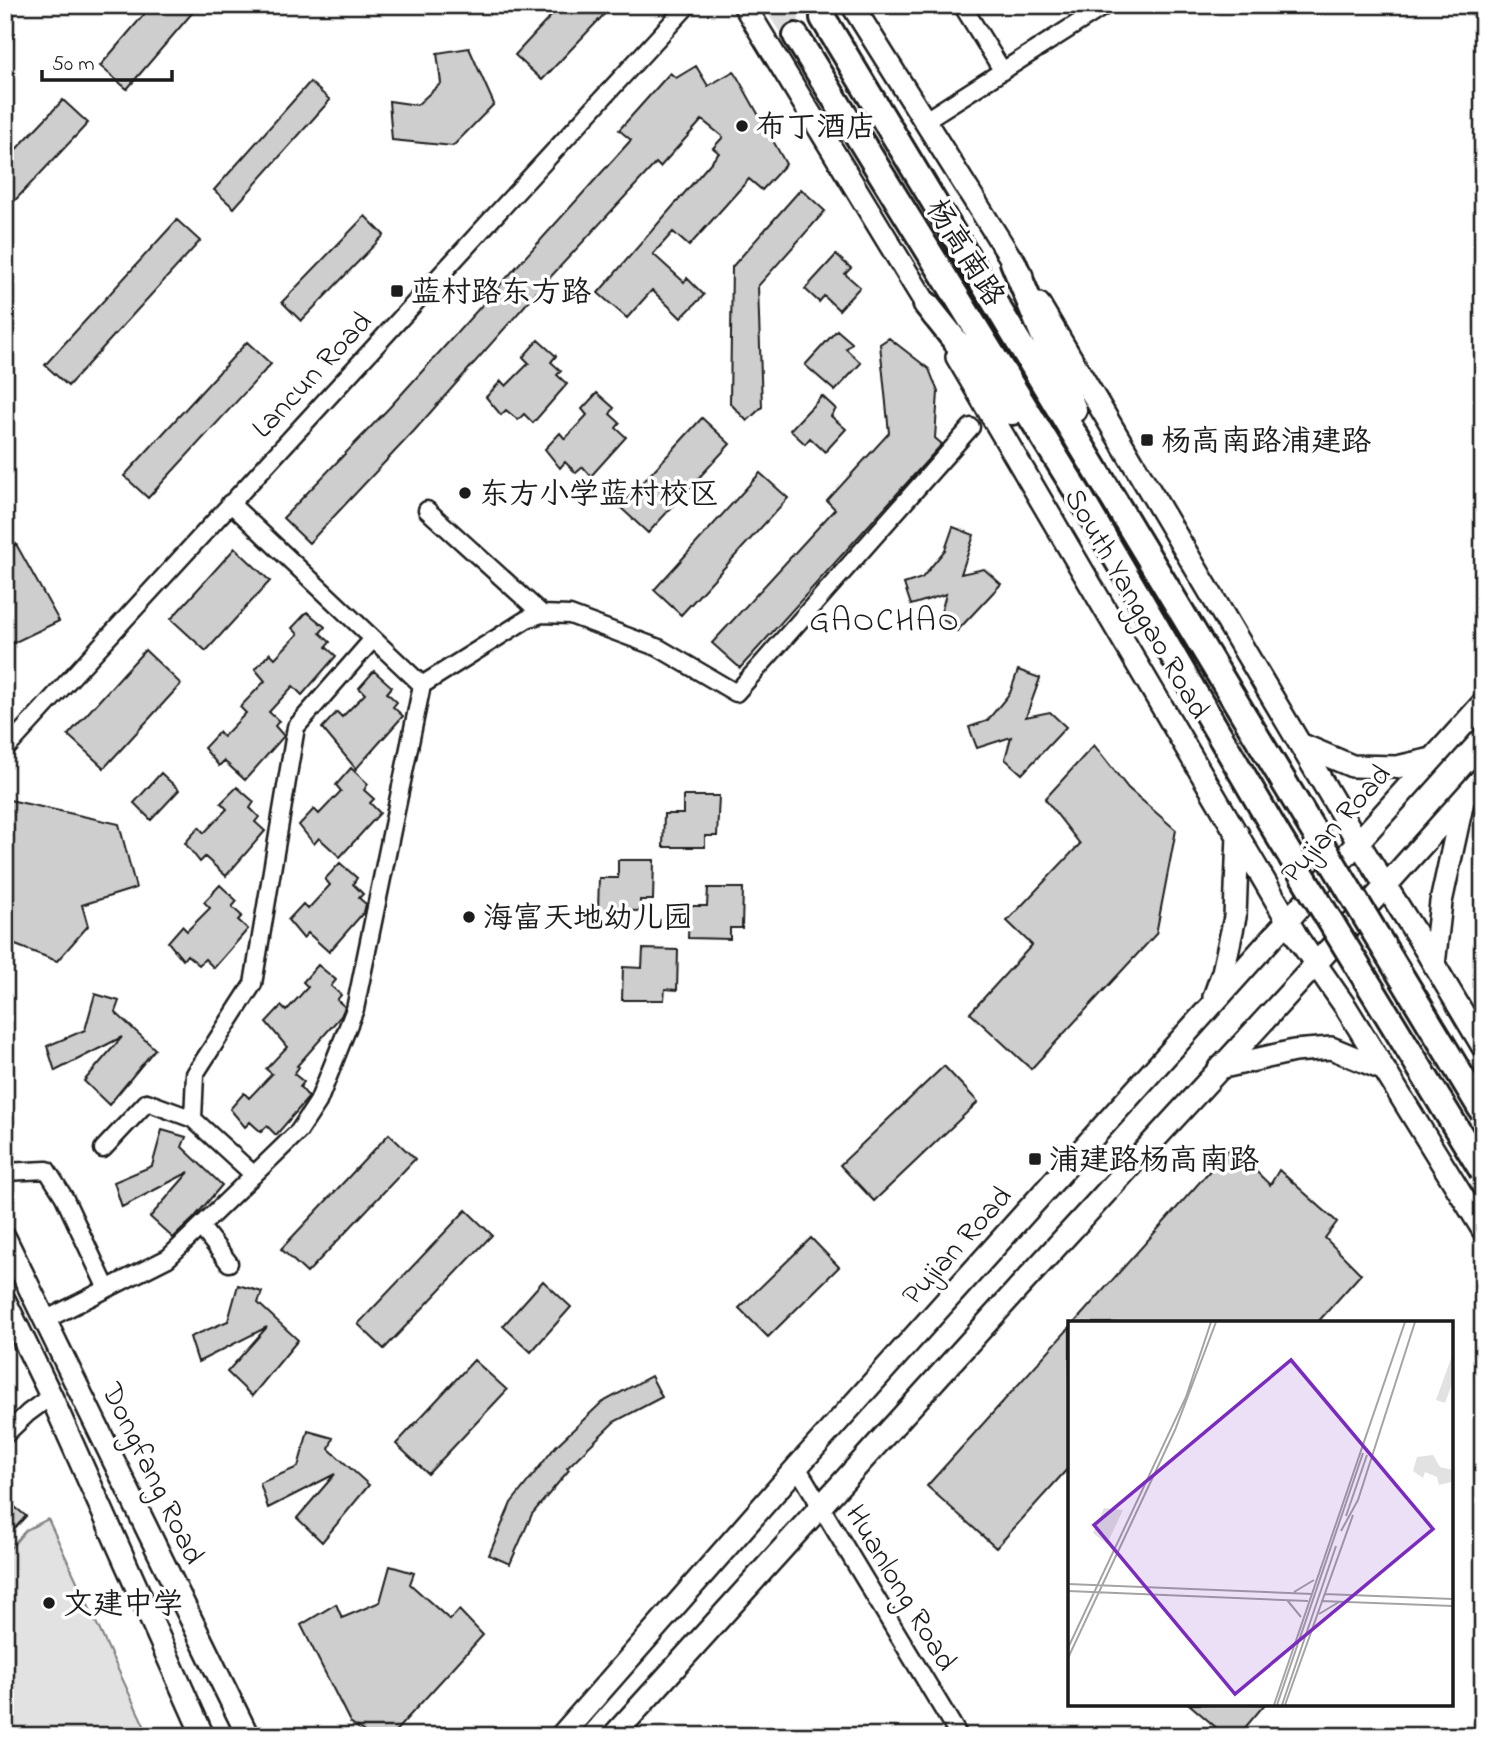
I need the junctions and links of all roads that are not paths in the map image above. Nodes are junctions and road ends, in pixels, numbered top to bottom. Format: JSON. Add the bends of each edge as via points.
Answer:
{"nodes":[{"id":1,"x":688,"y":5,"type":"edge"},
{"id":2,"x":744,"y":5,"type":"edge"},
{"id":3,"x":852,"y":5,"type":"edge"},
{"id":4,"x":962,"y":5,"type":"edge"},
{"id":5,"x":1106,"y":5,"type":"edge"},
{"id":6,"x":823,"y":18,"type":"dead end"},
{"id":7,"x":796,"y":36,"type":"tunnel mouth"},
{"id":8,"x":1002,"y":70,"type":"junction"},
{"id":9,"x":925,"y":121,"type":"junction"},
{"id":10,"x":1013,"y":262,"type":"junction"},
{"id":11,"x":926,"y":304,"type":"junction"},
{"id":12,"x":971,"y":427,"type":"dead end"},
{"id":13,"x":1105,"y":485,"type":"junction"},
{"id":14,"x":1082,"y":500,"type":"junction"},
{"id":15,"x":230,"y":503,"type":"junction"},
{"id":16,"x":427,"y":510,"type":"dead end"},
{"id":17,"x":542,"y":614,"type":"junction"},
{"id":18,"x":373,"y":639,"type":"junction"},
{"id":19,"x":422,"y":685,"type":"junction"},
{"id":20,"x":1483,"y":703,"type":"edge"},
{"id":21,"x":1300,"y":744,"type":"junction"},
{"id":22,"x":5,"y":750,"type":"edge"},
{"id":23,"x":1432,"y":760,"type":"junction"},
{"id":24,"x":1483,"y":777,"type":"edge"},
{"id":25,"x":1463,"y":799,"type":"junction"},
{"id":26,"x":1237,"y":834,"type":"junction"},
{"id":27,"x":1358,"y":842,"type":"junction"},
{"id":28,"x":1386,"y":886,"type":"junction"},
{"id":29,"x":1288,"y":920,"type":"junction"},
{"id":30,"x":1315,"y":965,"type":"junction"},
{"id":31,"x":1434,"y":965,"type":"junction"},
{"id":32,"x":1210,"y":1006,"type":"junction"},
{"id":33,"x":1483,"y":1047,"type":"edge"},
{"id":34,"x":1220,"y":1068,"type":"junction"},
{"id":35,"x":1385,"y":1070,"type":"junction"},
{"id":36,"x":1483,"y":1112,"type":"edge"},
{"id":37,"x":193,"y":1119,"type":"junction"},
{"id":38,"x":103,"y":1149,"type":"dead end"},
{"id":39,"x":5,"y":1172,"type":"edge"},
{"id":40,"x":1483,"y":1172,"type":"edge"},
{"id":41,"x":254,"y":1175,"type":"junction"},
{"id":42,"x":201,"y":1227,"type":"junction"},
{"id":43,"x":1483,"y":1230,"type":"edge"},
{"id":44,"x":5,"y":1238,"type":"edge"},
{"id":45,"x":229,"y":1263,"type":"dead end"},
{"id":46,"x":107,"y":1289,"type":"junction"},
{"id":47,"x":5,"y":1301,"type":"edge"},
{"id":48,"x":47,"y":1319,"type":"junction"},
{"id":49,"x":51,"y":1396,"type":"junction"},
{"id":50,"x":5,"y":1435,"type":"edge"},
{"id":51,"x":797,"y":1467,"type":"junction"},
{"id":52,"x":821,"y":1506,"type":"junction"},
{"id":53,"x":203,"y":1736,"type":"edge"},
{"id":54,"x":248,"y":1736,"type":"edge"},
{"id":55,"x":561,"y":1736,"type":"edge"},
{"id":56,"x":613,"y":1736,"type":"edge"},
{"id":57,"x":959,"y":1736,"type":"edge"}],
"edges":[{"from":1,"to":15,"type":"street","name":"Lancun Road"},
{"from":2,"to":11,"type":"main road","name":"South Yanggao Road"},
{"from":3,"to":9,"type":"main road"},
{"from":4,"to":8,"type":"street"},
{"from":5,"to":8,"type":"street"},
{"from":6,"to":13,"type":"highway","name":"South Yanggao Road"},
{"from":7,"to":14,"type":"highway","name":"杨高南路"},
{"from":8,"to":9,"type":"street"},
{"from":9,"to":10,"type":"main road"},
{"from":10,"to":13,"type":"highway"},
{"from":10,"to":21,"type":"main road"},
{"from":11,"to":14,"type":"highway"},
{"from":11,"to":26,"type":"main road","name":"South Yanggao Road"},
{"from":12,"to":17,"type":"street","via":[[736,694],[659,648],[570,615]]},
{"from":13,"to":36,"type":"highway","name":"South Yanggao Road","bridge":true},
{"from":14,"to":40,"type":"highway","name":"South Yanggao Road","bridge":true,"via":[[1279,837]]},
{"from":15,"to":18,"type":"street"},
{"from":15,"to":22,"type":"street","name":"Lancun Road"},
{"from":16,"to":17,"type":"street"},
{"from":17,"to":19,"type":"street","via":[[527,618]]},
{"from":18,"to":19,"type":"street"},
{"from":18,"to":37,"type":"street","via":[[296,727],[253,984],[195,1074]]},
{"from":19,"to":41,"type":"street","via":[[355,1009],[318,1102],[299,1131]]},
{"from":20,"to":23,"type":"main road","name":"Pujian Road"},
{"from":21,"to":23,"type":"main road","via":[[1352,766],[1396,767]]},
{"from":21,"to":27,"type":"main road"},
{"from":23,"to":27,"type":"main road","name":"Pujian Road"},
{"from":24,"to":25,"type":"main road"},
{"from":25,"to":28,"type":"main road"},
{"from":25,"to":31,"type":"main road","via":[[1441,902]]},
{"from":26,"to":29,"type":"main road","name":"South Yanggao Road"},
{"from":26,"to":32,"type":"main road","via":[[1235,917]]},
{"from":27,"to":28,"type":"main road"},
{"from":27,"to":29,"type":"main road","name":"Pujian Road"},
{"from":28,"to":30,"type":"main road"},
{"from":28,"to":31,"type":"main road"},
{"from":29,"to":30,"type":"main road","name":"South Yanggao Road"},
{"from":29,"to":32,"type":"main road","name":"Pujian Road"},
{"from":30,"to":34,"type":"main road"},
{"from":30,"to":35,"type":"main road","name":"South Yanggao Road"},
{"from":31,"to":33,"type":"main road"},
{"from":32,"to":51,"type":"main road","name":"Pujian Road"},
{"from":34,"to":35,"type":"main road","via":[[1294,1051],[1331,1048]]},
{"from":34,"to":52,"type":"main road"},
{"from":35,"to":43,"type":"main road","name":"South Yanggao Road"},
{"from":37,"to":38,"type":"street","via":[[147,1102]]},
{"from":37,"to":41,"type":"street"},
{"from":39,"to":46,"type":"street","via":[[47,1170]]},
{"from":41,"to":42,"type":"street"},
{"from":42,"to":45,"type":"street"},
{"from":42,"to":46,"type":"street","via":[[168,1258]]},
{"from":44,"to":48,"type":"main road","name":"Dongfang Road"},
{"from":46,"to":48,"type":"street"},
{"from":47,"to":49,"type":"main road","name":"Dongfang Road"},
{"from":48,"to":54,"type":"main road","name":"Dongfang Road"},
{"from":49,"to":50,"type":"street"},
{"from":49,"to":53,"type":"main road","name":"Dongfang Road"},
{"from":51,"to":52,"type":"street","name":"Huanlong Road"},
{"from":51,"to":55,"type":"main road","name":"Pujian Road"},
{"from":52,"to":56,"type":"main road"},
{"from":52,"to":57,"type":"street","name":"Huanlong Road"}]}
